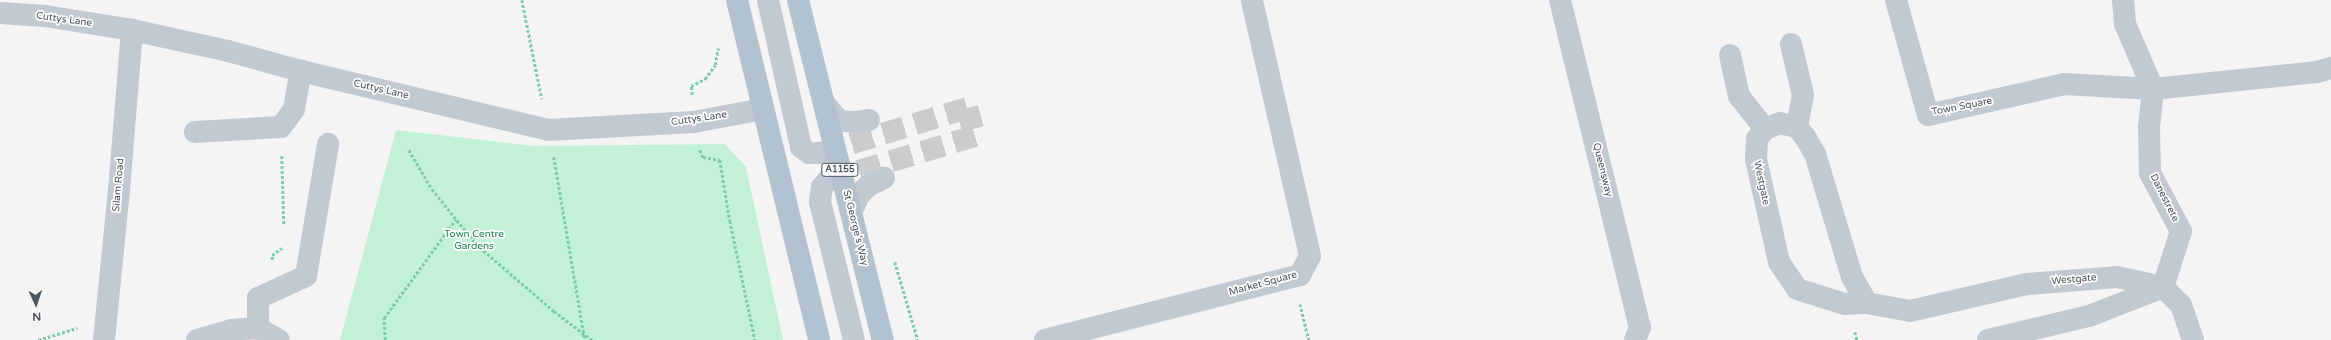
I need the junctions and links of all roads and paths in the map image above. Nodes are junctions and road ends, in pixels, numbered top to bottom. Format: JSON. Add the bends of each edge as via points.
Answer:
{"nodes":[{"id":1,"x":522,"y":0,"type":"edge"},
{"id":2,"x":737,"y":0,"type":"edge"},
{"id":3,"x":768,"y":0,"type":"edge"},
{"id":4,"x":798,"y":0,"type":"edge"},
{"id":5,"x":1252,"y":0,"type":"edge"},
{"id":6,"x":1560,"y":0,"type":"edge"},
{"id":7,"x":1896,"y":0,"type":"edge"},
{"id":8,"x":2123,"y":0,"type":"edge"},
{"id":9,"x":0,"y":13,"type":"edge"},
{"id":10,"x":132,"y":30,"type":"junction"},
{"id":11,"x":719,"y":44,"type":"dead end"},
{"id":12,"x":1791,"y":44,"type":"dead end"},
{"id":13,"x":1730,"y":56,"type":"dead end"},
{"id":14,"x":2331,"y":68,"type":"edge"},
{"id":15,"x":301,"y":71,"type":"junction"},
{"id":16,"x":2153,"y":89,"type":"junction"},
{"id":17,"x":692,"y":99,"type":"dead end"},
{"id":18,"x":824,"y":103,"type":"junction"},
{"id":19,"x":763,"y":109,"type":"junction"},
{"id":20,"x":869,"y":120,"type":"dead end"},
{"id":21,"x":281,"y":127,"type":"junction"},
{"id":22,"x":1797,"y":127,"type":"junction"},
{"id":23,"x":1765,"y":129,"type":"junction"},
{"id":24,"x":548,"y":130,"type":"junction"},
{"id":25,"x":195,"y":132,"type":"dead end"},
{"id":26,"x":697,"y":142,"type":"dead end"},
{"id":27,"x":328,"y":144,"type":"dead end"},
{"id":28,"x":409,"y":150,"type":"dead end"},
{"id":29,"x":820,"y":153,"type":"tunnel mouth"},
{"id":30,"x":884,"y":178,"type":"dead end"},
{"id":31,"x":828,"y":180,"type":"dead end"},
{"id":32,"x":851,"y":213,"type":"junction"},
{"id":33,"x":456,"y":219,"type":"junction"},
{"id":34,"x":284,"y":230,"type":"dead end"},
{"id":35,"x":285,"y":246,"type":"dead end"},
{"id":36,"x":894,"y":258,"type":"dead end"},
{"id":37,"x":1293,"y":277,"type":"junction"},
{"id":38,"x":2163,"y":287,"type":"junction"},
{"id":39,"x":274,"y":289,"type":"junction"},
{"id":40,"x":1867,"y":303,"type":"junction"},
{"id":41,"x":258,"y":328,"type":"junction"},
{"id":42,"x":105,"y":332,"type":"edge"},
{"id":43,"x":583,"y":332,"type":"junction"},
{"id":44,"x":38,"y":340,"type":"edge"},
{"id":45,"x":197,"y":340,"type":"edge"},
{"id":46,"x":279,"y":340,"type":"edge"},
{"id":47,"x":385,"y":340,"type":"edge"},
{"id":48,"x":585,"y":340,"type":"edge"},
{"id":49,"x":592,"y":340,"type":"edge"},
{"id":50,"x":756,"y":340,"type":"edge"},
{"id":51,"x":819,"y":340,"type":"edge"},
{"id":52,"x":854,"y":340,"type":"edge"},
{"id":53,"x":883,"y":340,"type":"edge"},
{"id":54,"x":918,"y":340,"type":"edge"},
{"id":55,"x":1045,"y":340,"type":"edge"},
{"id":56,"x":1309,"y":340,"type":"edge"},
{"id":57,"x":1636,"y":340,"type":"edge"},
{"id":58,"x":1988,"y":340,"type":"edge"},
{"id":59,"x":2194,"y":340,"type":"edge"}],
"edges":[{"from":1,"to":24,"type":"path"},
{"from":2,"to":19,"type":"main road"},
{"from":3,"to":29,"type":"street","via":[[801,147],[809,153]]},
{"from":4,"to":18,"type":"main road","name":"St George's Way","number":"A1155"},
{"from":5,"to":37,"type":"street","name":"Market Square","via":[[1310,256],[1300,275]]},
{"from":6,"to":57,"type":"street","name":"Queensway","via":[[1640,327]]},
{"from":7,"to":16,"type":"street","name":"Town Square","via":[[1928,115],[2064,84]]},
{"from":8,"to":16,"type":"street","via":[[2125,24]]},
{"from":9,"to":10,"type":"street","name":"Cuttys Lane","via":[[45,16]]},
{"from":10,"to":15,"type":"street","name":"Cuttys Lane","via":[[228,51]]},
{"from":10,"to":42,"type":"street","name":"Silam Road"},
{"from":11,"to":17,"type":"path","via":[[715,65],[705,79],[691,86]]},
{"from":12,"to":22,"type":"street","via":[[1803,95]]},
{"from":13,"to":23,"type":"street","via":[[1739,96]]},
{"from":14,"to":16,"type":"street","via":[[2317,72]]},
{"from":15,"to":21,"type":"street","via":[[294,110]]},
{"from":15,"to":24,"type":"street","name":"Cuttys Lane"},
{"from":16,"to":38,"type":"street","name":"Danestrete","via":[[2148,126],[2150,173],[2181,231]]},
{"from":18,"to":20,"type":"street","via":[[839,121]]},
{"from":18,"to":32,"type":"main road","name":"St George's Way","number":"A1155"},
{"from":19,"to":24,"type":"street","name":"Cuttys Lane","via":[[694,122]]},
{"from":19,"to":51,"type":"main road"},
{"from":21,"to":25,"type":"street"},
{"from":21,"to":34,"type":"path"},
{"from":22,"to":23,"type":"street","via":[[1780,123]]},
{"from":22,"to":40,"type":"street","via":[[1815,154],[1852,277]]},
{"from":23,"to":40,"type":"street","name":"Westgate","via":[[1757,139],[1756,159],[1779,262],[1797,290],[1845,304]]},
{"from":24,"to":43,"type":"path"},
{"from":26,"to":50,"type":"path","via":[[703,157],[720,160],[730,221]]},
{"from":27,"to":39,"type":"street","via":[[306,276]]},
{"from":28,"to":33,"type":"path","via":[[432,189]]},
{"from":30,"to":32,"type":"street","via":[[868,186],[859,195]]},
{"from":31,"to":52,"type":"street","via":[[822,187],[820,202]]},
{"from":32,"to":53,"type":"main road","name":"St George's Way","number":"A1155"},
{"from":33,"to":43,"type":"path","via":[[476,244]]},
{"from":33,"to":47,"type":"path","via":[[384,318]]},
{"from":35,"to":39,"type":"path","via":[[272,255]]},
{"from":36,"to":54,"type":"path"},
{"from":37,"to":55,"type":"street","name":"Market Square"},
{"from":37,"to":56,"type":"path"},
{"from":38,"to":40,"type":"street","name":"Westgate","via":[[2117,277],[2027,284],[1910,311]]},
{"from":38,"to":58,"type":"street","via":[[2089,316]]},
{"from":38,"to":59,"type":"street","via":[[2181,305]]},
{"from":39,"to":41,"type":"street","via":[[258,298]]},
{"from":41,"to":45,"type":"street","via":[[231,330]]},
{"from":41,"to":46,"type":"street"},
{"from":42,"to":44,"type":"path","via":[[71,329]]},
{"from":43,"to":48,"type":"path"},
{"from":43,"to":49,"type":"path"}]}
